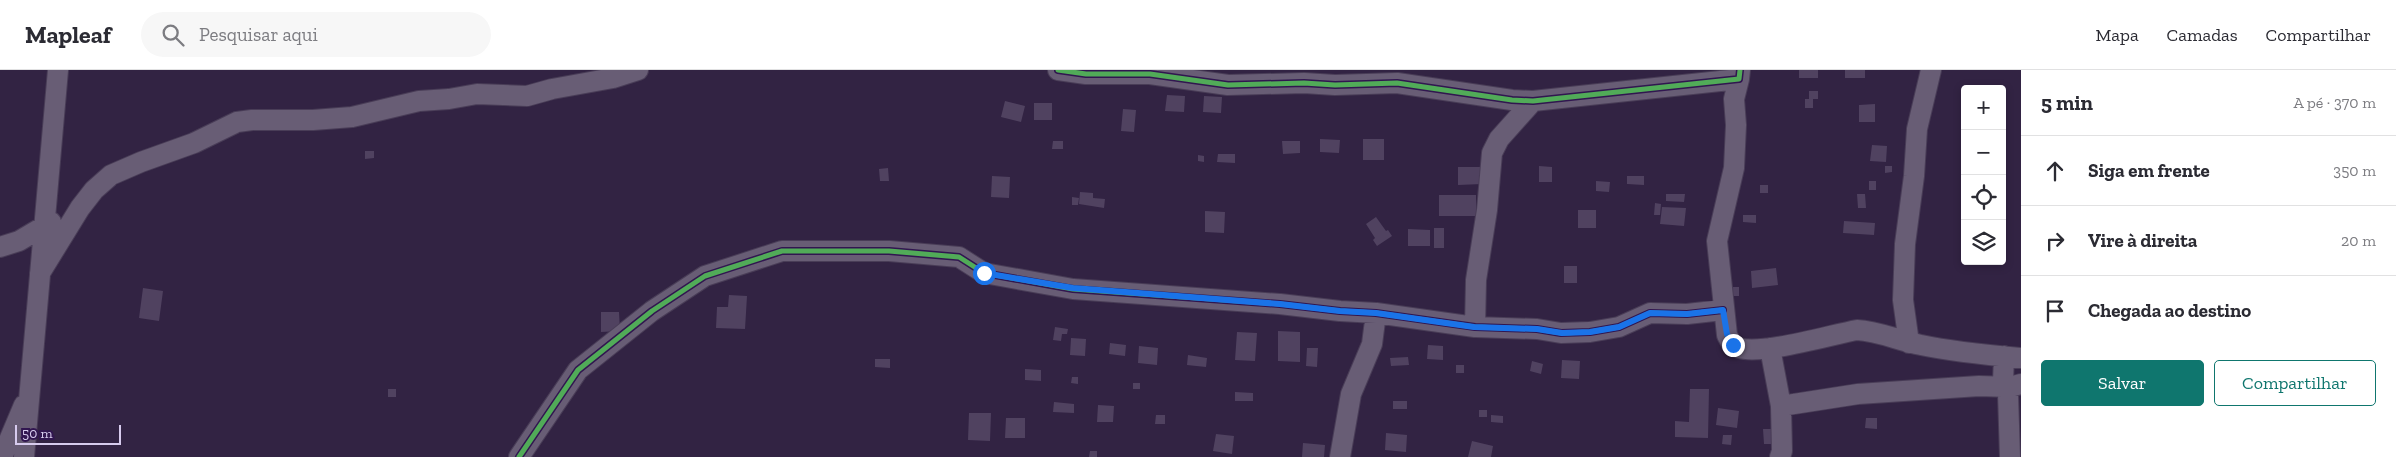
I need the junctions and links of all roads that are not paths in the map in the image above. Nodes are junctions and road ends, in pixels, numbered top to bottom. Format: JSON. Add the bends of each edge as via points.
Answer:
{"nodes":[{"id":1,"x":58,"y":70,"type":"edge"},
{"id":2,"x":638,"y":70,"type":"edge"},
{"id":3,"x":1058,"y":70,"type":"edge"},
{"id":4,"x":1407,"y":70,"type":"edge"},
{"id":5,"x":1931,"y":70,"type":"edge"},
{"id":6,"x":1740,"y":75,"type":"edge"},
{"id":7,"x":1427,"y":86,"type":"junction"},
{"id":8,"x":1533,"y":101,"type":"junction"},
{"id":9,"x":80,"y":208,"type":"junction"},
{"id":10,"x":44,"y":226,"type":"junction"},
{"id":11,"x":26,"y":238,"type":"junction"},
{"id":12,"x":0,"y":247,"type":"edge"},
{"id":13,"x":42,"y":253,"type":"junction"},
{"id":14,"x":40,"y":273,"type":"junction"},
{"id":15,"x":1723,"y":310,"type":"junction"},
{"id":16,"x":1376,"y":313,"type":"junction"},
{"id":17,"x":1474,"y":327,"type":"junction"},
{"id":18,"x":1909,"y":343,"type":"junction"},
{"id":19,"x":1770,"y":348,"type":"junction"},
{"id":20,"x":2012,"y":357,"type":"edge"},
{"id":21,"x":2013,"y":386,"type":"edge"},
{"id":22,"x":30,"y":394,"type":"junction"},
{"id":23,"x":1780,"y":406,"type":"junction"},
{"id":24,"x":2,"y":457,"type":"edge"},
{"id":25,"x":24,"y":457,"type":"edge"},
{"id":26,"x":520,"y":457,"type":"edge"},
{"id":27,"x":1340,"y":457,"type":"edge"},
{"id":28,"x":1780,"y":457,"type":"edge"},
{"id":29,"x":2010,"y":457,"type":"edge"}],
"edges":[{"from":1,"to":10,"type":"street"},
{"from":2,"to":9,"type":"street","via":[[527,96],[478,94],[419,101],[352,117],[237,122],[194,143],[111,175]]},
{"from":3,"to":7,"type":"street","via":[[1086,74],[1150,74],[1228,85],[1397,83]]},
{"from":4,"to":7,"type":"street","via":[[1409,75]]},
{"from":5,"to":18,"type":"street","via":[[1917,129],[1905,244],[1903,300]]},
{"from":6,"to":8,"type":"street"},
{"from":6,"to":15,"type":"street","via":[[1734,99],[1734,168],[1717,241]]},
{"from":7,"to":8,"type":"street"},
{"from":8,"to":17,"type":"street","via":[[1499,138],[1492,153],[1488,210],[1476,280]]},
{"from":9,"to":10,"type":"street"},
{"from":9,"to":14,"type":"street"},
{"from":10,"to":11,"type":"street"},
{"from":10,"to":13,"type":"street"},
{"from":11,"to":12,"type":"street"},
{"from":11,"to":13,"type":"street"},
{"from":13,"to":14,"type":"street"},
{"from":14,"to":22,"type":"street"},
{"from":15,"to":17,"type":"street","via":[[1687,314],[1650,313],[1619,327],[1590,332]]},
{"from":15,"to":19,"type":"street","via":[[1727,334],[1733,345],[1741,349]]},
{"from":16,"to":17,"type":"street"},
{"from":16,"to":26,"type":"street","via":[[1073,288],[984,273],[960,257],[890,251],[782,251],[705,276],[652,311],[578,370]]},
{"from":16,"to":27,"type":"street","via":[[1372,344],[1351,394]]},
{"from":18,"to":19,"type":"street","via":[[1871,330],[1857,330]]},
{"from":18,"to":20,"type":"street"},
{"from":19,"to":23,"type":"street"},
{"from":20,"to":21,"type":"street","via":[[2002,382]]},
{"from":21,"to":23,"type":"street","via":[[1858,394]]},
{"from":21,"to":29,"type":"street","via":[[2008,394]]},
{"from":22,"to":24,"type":"street"},
{"from":22,"to":25,"type":"street"},
{"from":23,"to":28,"type":"street"}]}
